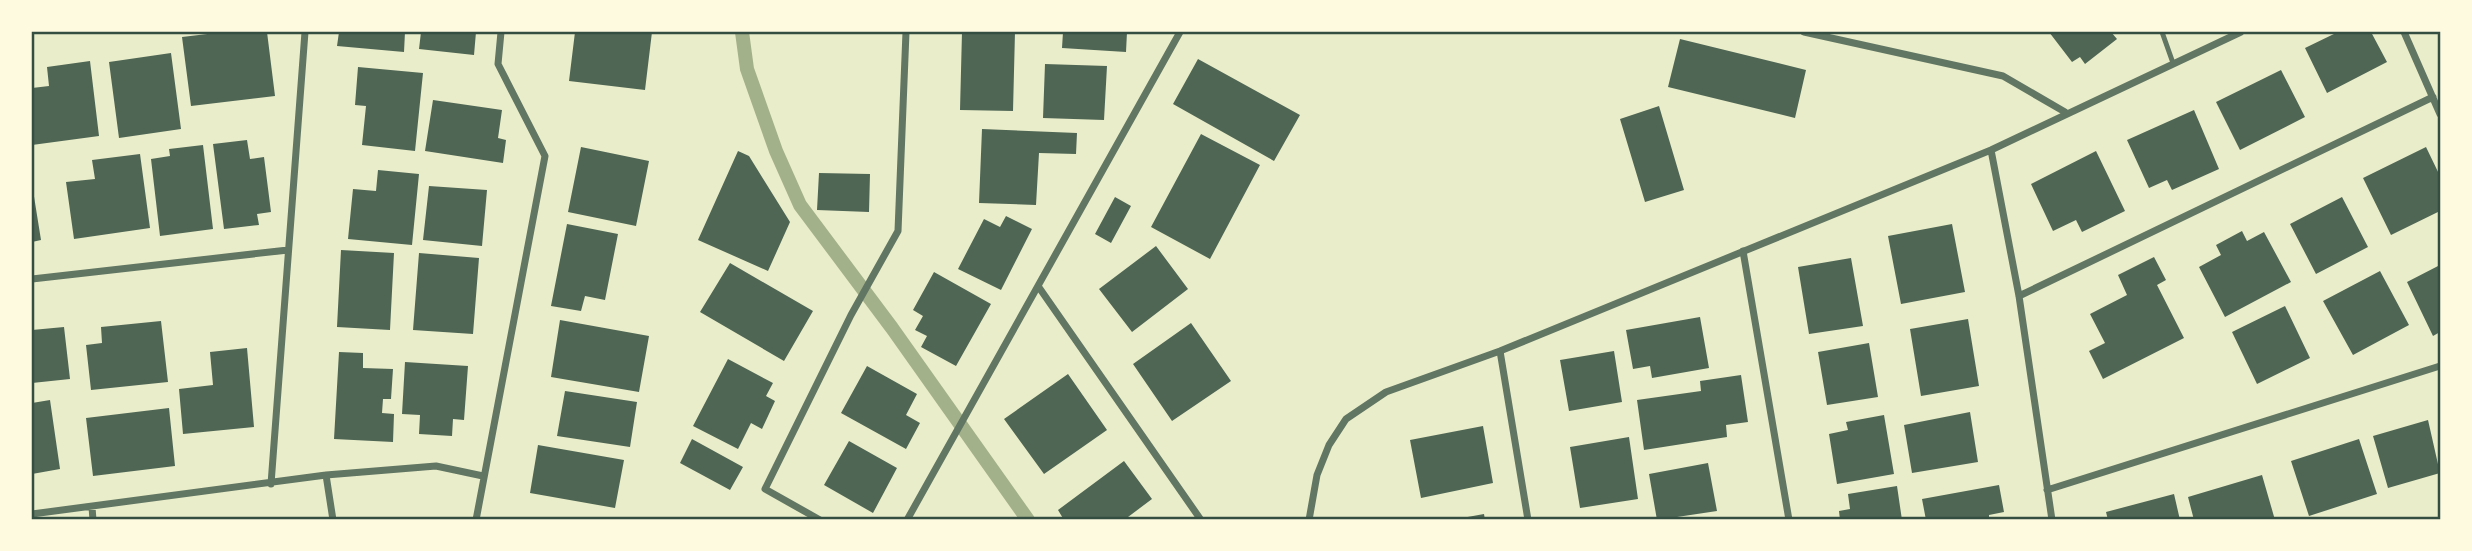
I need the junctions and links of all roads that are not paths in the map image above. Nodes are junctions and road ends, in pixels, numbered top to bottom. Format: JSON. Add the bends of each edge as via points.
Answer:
{"nodes":[{"id":1,"x":305,"y":32,"type":"edge"},
{"id":2,"x":502,"y":32,"type":"edge"},
{"id":3,"x":905,"y":32,"type":"edge"},
{"id":4,"x":1180,"y":32,"type":"edge"},
{"id":5,"x":1804,"y":32,"type":"edge"},
{"id":6,"x":2162,"y":32,"type":"edge"},
{"id":7,"x":2241,"y":32,"type":"edge"},
{"id":8,"x":2404,"y":32,"type":"edge"},
{"id":9,"x":2173,"y":63,"type":"junction"},
{"id":10,"x":2432,"y":97,"type":"junction"},
{"id":11,"x":2065,"y":113,"type":"junction"},
{"id":12,"x":2441,"y":114,"type":"edge"},
{"id":13,"x":1991,"y":150,"type":"junction"},
{"id":14,"x":288,"y":250,"type":"junction"},
{"id":15,"x":1743,"y":251,"type":"junction"},
{"id":16,"x":32,"y":279,"type":"edge"},
{"id":17,"x":1038,"y":286,"type":"junction"},
{"id":18,"x":2019,"y":296,"type":"junction"},
{"id":19,"x":1500,"y":351,"type":"junction"},
{"id":20,"x":2441,"y":366,"type":"edge"},
{"id":21,"x":326,"y":475,"type":"junction"},
{"id":22,"x":483,"y":476,"type":"junction"},
{"id":23,"x":271,"y":484,"type":"junction"},
{"id":24,"x":2047,"y":489,"type":"junction"},
{"id":25,"x":92,"y":507,"type":"junction"},
{"id":26,"x":32,"y":514,"type":"edge"},
{"id":27,"x":93,"y":520,"type":"edge"},
{"id":28,"x":333,"y":520,"type":"edge"},
{"id":29,"x":476,"y":520,"type":"edge"},
{"id":30,"x":820,"y":520,"type":"edge"},
{"id":31,"x":907,"y":520,"type":"edge"},
{"id":32,"x":1201,"y":520,"type":"edge"},
{"id":33,"x":1309,"y":520,"type":"edge"},
{"id":34,"x":1528,"y":520,"type":"edge"},
{"id":35,"x":1789,"y":520,"type":"edge"},
{"id":36,"x":2052,"y":520,"type":"edge"}],
"edges":[{"from":1,"to":14,"type":"street"},
{"from":2,"to":22,"type":"street","via":[[498,64],[545,156]]},
{"from":3,"to":30,"type":"street","via":[[898,231],[765,489]]},
{"from":4,"to":17,"type":"street"},
{"from":5,"to":11,"type":"street","via":[[2003,76]]},
{"from":6,"to":9,"type":"lane"},
{"from":7,"to":9,"type":"street"},
{"from":8,"to":10,"type":"street"},
{"from":9,"to":11,"type":"street"},
{"from":10,"to":12,"type":"street"},
{"from":10,"to":18,"type":"street"},
{"from":11,"to":13,"type":"street"},
{"from":13,"to":15,"type":"street"},
{"from":13,"to":18,"type":"street"},
{"from":14,"to":16,"type":"street"},
{"from":14,"to":23,"type":"street"},
{"from":15,"to":19,"type":"street"},
{"from":15,"to":35,"type":"street"},
{"from":17,"to":31,"type":"street"},
{"from":17,"to":32,"type":"street"},
{"from":18,"to":24,"type":"street"},
{"from":19,"to":33,"type":"street","via":[[1386,392],[1346,419],[1317,475]]},
{"from":19,"to":34,"type":"street"},
{"from":20,"to":24,"type":"street"},
{"from":21,"to":22,"type":"street","via":[[436,466]]},
{"from":21,"to":23,"type":"street"},
{"from":21,"to":28,"type":"street"},
{"from":22,"to":29,"type":"street"},
{"from":23,"to":25,"type":"street"},
{"from":24,"to":36,"type":"street"},
{"from":25,"to":26,"type":"street"},
{"from":25,"to":27,"type":"street"}]}
